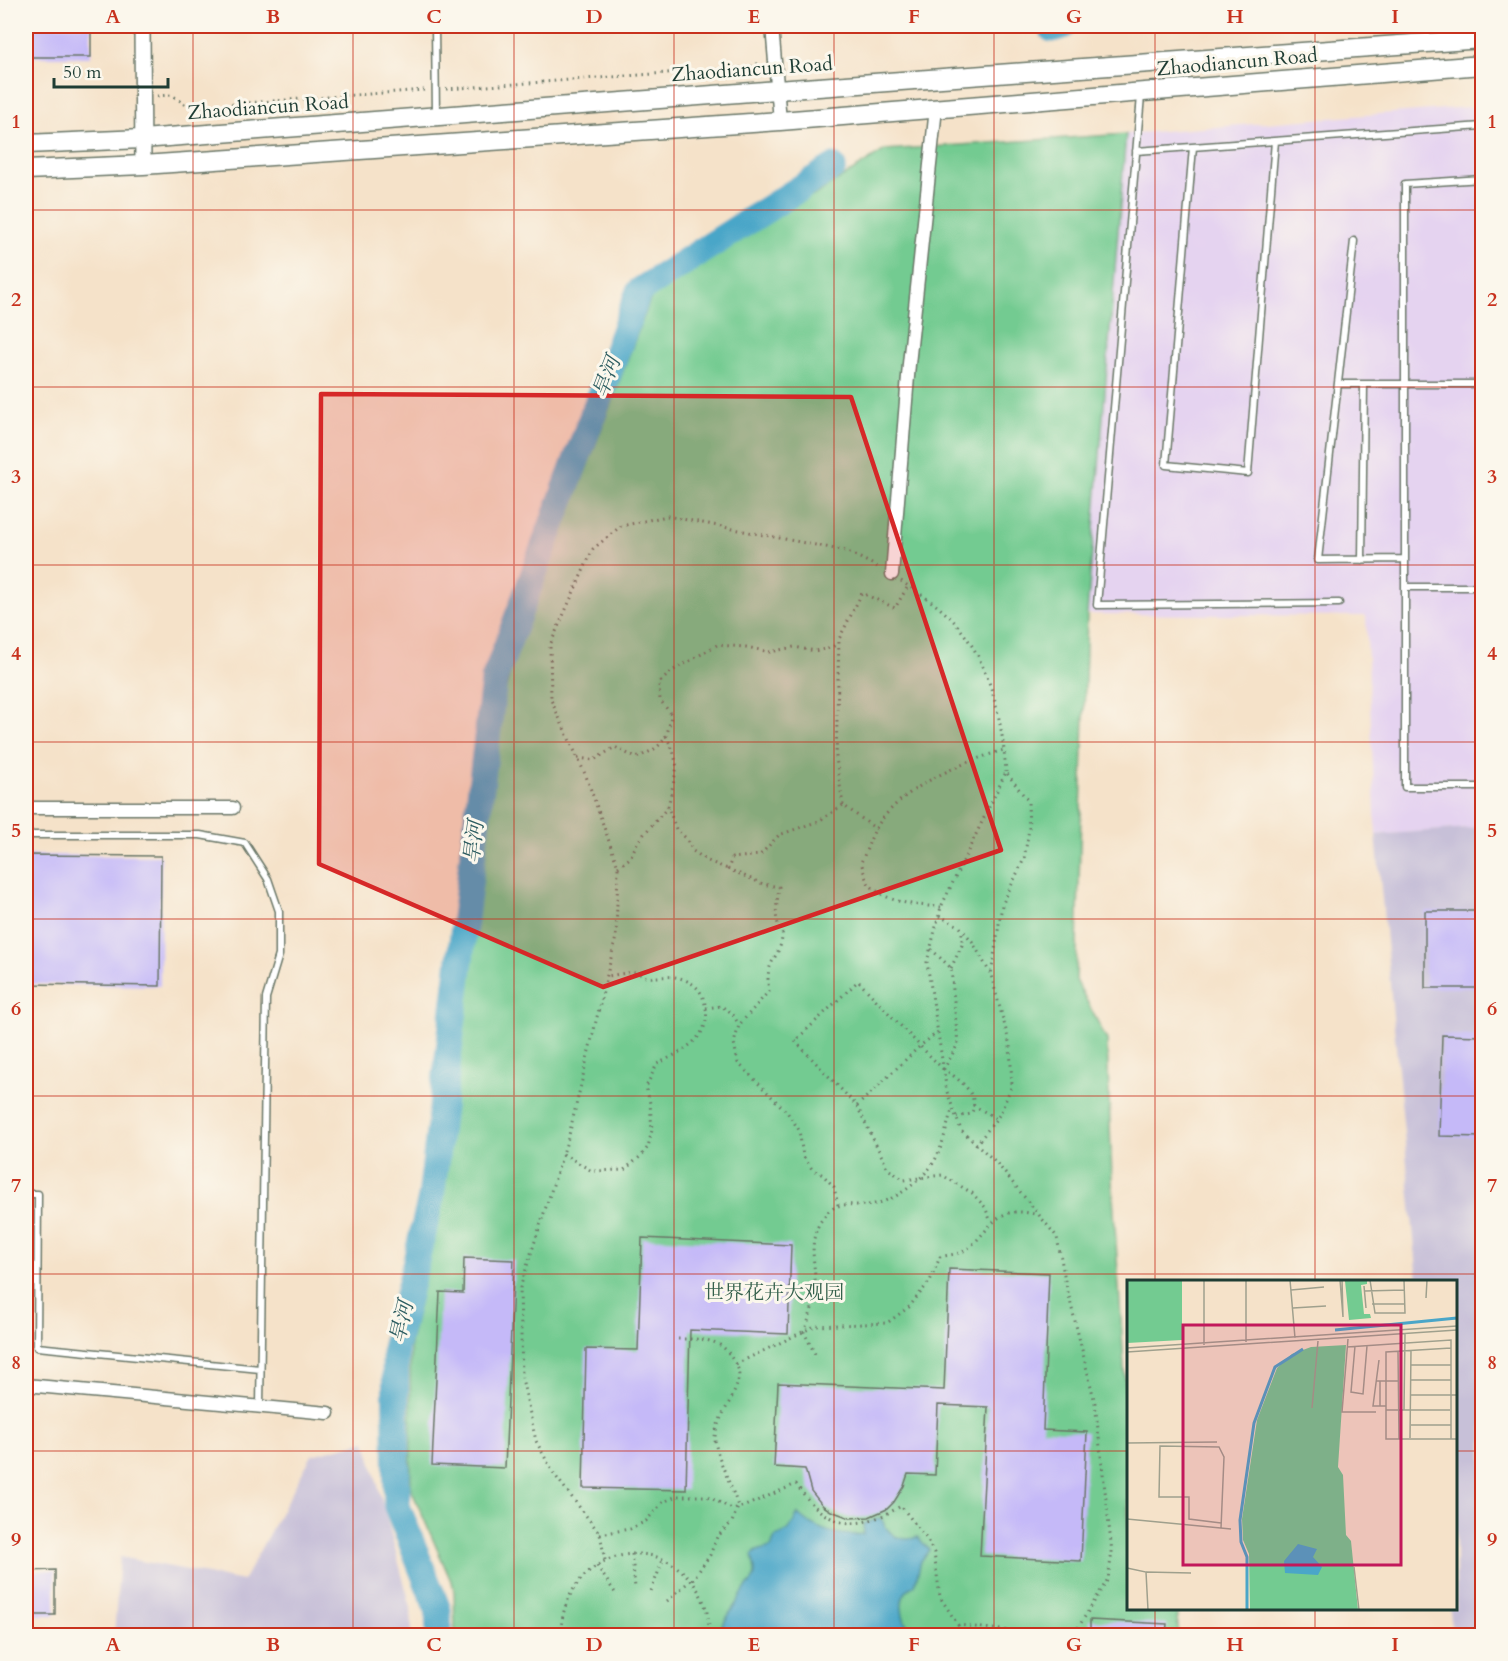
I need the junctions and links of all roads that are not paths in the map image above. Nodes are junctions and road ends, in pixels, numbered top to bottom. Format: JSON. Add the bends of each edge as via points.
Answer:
{"nodes":[{"id":1,"x":142,"y":26,"type":"edge"},
{"id":2,"x":435,"y":26,"type":"edge"},
{"id":3,"x":772,"y":26,"type":"edge"},
{"id":4,"x":1482,"y":39,"type":"edge"},
{"id":5,"x":1482,"y":65,"type":"edge"},
{"id":6,"x":777,"y":90,"type":"junction"},
{"id":7,"x":1141,"y":92,"type":"junction"},
{"id":8,"x":936,"y":108,"type":"junction"},
{"id":9,"x":435,"y":117,"type":"junction"},
{"id":10,"x":780,"y":121,"type":"junction"},
{"id":11,"x":1482,"y":126,"type":"edge"},
{"id":12,"x":142,"y":139,"type":"junction"},
{"id":13,"x":1275,"y":141,"type":"junction"},
{"id":14,"x":26,"y":144,"type":"edge"},
{"id":15,"x":1193,"y":147,"type":"junction"},
{"id":16,"x":1136,"y":151,"type":"junction"},
{"id":17,"x":142,"y":165,"type":"junction"},
{"id":18,"x":26,"y":170,"type":"edge"},
{"id":19,"x":1482,"y":179,"type":"edge"},
{"id":20,"x":1354,"y":241,"type":"dead end"},
{"id":21,"x":1339,"y":384,"type":"junction"},
{"id":22,"x":1364,"y":384,"type":"junction"},
{"id":23,"x":1405,"y":384,"type":"junction"},
{"id":24,"x":1482,"y":384,"type":"edge"},
{"id":25,"x":1405,"y":559,"type":"junction"},
{"id":26,"x":1362,"y":560,"type":"junction"},
{"id":27,"x":892,"y":574,"type":"road end"},
{"id":28,"x":1405,"y":587,"type":"junction"},
{"id":29,"x":1482,"y":587,"type":"edge"},
{"id":30,"x":1339,"y":603,"type":"dead end"},
{"id":31,"x":1482,"y":787,"type":"edge"},
{"id":32,"x":26,"y":808,"type":"edge"},
{"id":33,"x":233,"y":808,"type":"dead end"},
{"id":34,"x":26,"y":835,"type":"edge"},
{"id":35,"x":26,"y":1194,"type":"edge"},
{"id":36,"x":260,"y":1369,"type":"junction"},
{"id":37,"x":26,"y":1385,"type":"edge"},
{"id":38,"x":260,"y":1406,"type":"junction"},
{"id":39,"x":328,"y":1413,"type":"dead end"}],
"edges":[{"from":1,"to":12,"type":"street"},
{"from":2,"to":9,"type":"lane"},
{"from":3,"to":6,"type":"street"},
{"from":4,"to":6,"type":"main road","name":"Zhaodiancun Road"},
{"from":5,"to":7,"type":"main road","name":"Zhaodiancun Road"},
{"from":6,"to":9,"type":"main road","name":"Zhaodiancun Road"},
{"from":6,"to":10,"type":"street"},
{"from":7,"to":8,"type":"main road","name":"Zhaodiancun Road"},
{"from":7,"to":16,"type":"lane"},
{"from":8,"to":10,"type":"main road","name":"Zhaodiancun Road"},
{"from":8,"to":27,"type":"street"},
{"from":9,"to":12,"type":"main road","name":"Zhaodiancun Road"},
{"from":10,"to":17,"type":"main road","name":"Zhaodiancun Road"},
{"from":11,"to":13,"type":"lane"},
{"from":12,"to":14,"type":"main road","name":"Zhaodiancun Road"},
{"from":12,"to":17,"type":"street"},
{"from":13,"to":15,"type":"lane"},
{"from":13,"to":15,"type":"lane","via":[[1248,473],[1166,465]]},
{"from":15,"to":16,"type":"lane"},
{"from":16,"to":30,"type":"lane","via":[[1097,605]]},
{"from":17,"to":18,"type":"main road","name":"Zhaodiancun Road"},
{"from":19,"to":23,"type":"lane","via":[[1404,184]]},
{"from":20,"to":21,"type":"lane"},
{"from":21,"to":22,"type":"lane"},
{"from":21,"to":26,"type":"lane","via":[[1318,560]]},
{"from":22,"to":23,"type":"lane"},
{"from":22,"to":26,"type":"lane"},
{"from":23,"to":24,"type":"lane"},
{"from":23,"to":25,"type":"lane"},
{"from":25,"to":26,"type":"lane"},
{"from":25,"to":28,"type":"lane"},
{"from":28,"to":29,"type":"lane"},
{"from":28,"to":31,"type":"lane","via":[[1405,787]]},
{"from":32,"to":33,"type":"street"},
{"from":34,"to":36,"type":"lane","via":[[200,835],[245,843],[268,879],[279,911],[279,955],[266,998]]},
{"from":35,"to":36,"type":"lane","via":[[38,1194],[37,1347]]},
{"from":36,"to":38,"type":"lane"},
{"from":37,"to":38,"type":"street"},
{"from":38,"to":39,"type":"street"}]}
